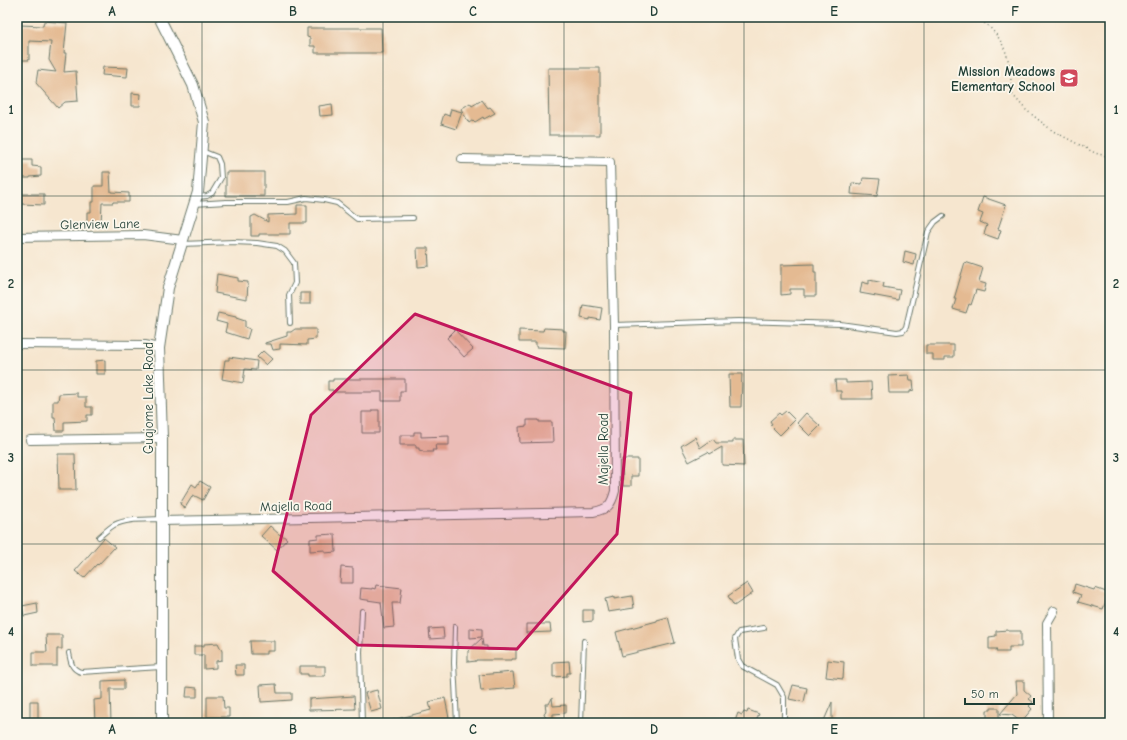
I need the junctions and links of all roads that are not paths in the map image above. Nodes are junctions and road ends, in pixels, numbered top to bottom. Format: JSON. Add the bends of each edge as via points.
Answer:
{"nodes":[{"id":1,"x":159,"y":17,"type":"edge"},
{"id":2,"x":202,"y":151,"type":"junction"},
{"id":3,"x":462,"y":159,"type":"dead end"},
{"id":4,"x":195,"y":201,"type":"junction"},
{"id":5,"x":943,"y":216,"type":"dead end"},
{"id":6,"x":414,"y":218,"type":"dead end"},
{"id":7,"x":17,"y":237,"type":"edge"},
{"id":8,"x":182,"y":242,"type":"junction"},
{"id":9,"x":290,"y":322,"type":"dead end"},
{"id":10,"x":614,"y":325,"type":"junction"},
{"id":11,"x":17,"y":344,"type":"edge"},
{"id":12,"x":159,"y":348,"type":"junction"},
{"id":13,"x":162,"y":438,"type":"junction"},
{"id":14,"x":30,"y":440,"type":"dead end"},
{"id":15,"x":161,"y":520,"type":"junction"},
{"id":16,"x":99,"y":537,"type":"dead end"},
{"id":17,"x":1054,"y":611,"type":"dead end"},
{"id":18,"x":362,"y":612,"type":"dead end"},
{"id":19,"x":455,"y":627,"type":"dead end"},
{"id":20,"x":764,"y":628,"type":"dead end"},
{"id":21,"x":584,"y":641,"type":"dead end"},
{"id":22,"x":69,"y":653,"type":"dead end"},
{"id":23,"x":162,"y":667,"type":"junction"},
{"id":24,"x":162,"y":723,"type":"edge"},
{"id":25,"x":362,"y":723,"type":"edge"},
{"id":26,"x":457,"y":723,"type":"edge"},
{"id":27,"x":581,"y":723,"type":"edge"},
{"id":28,"x":784,"y":723,"type":"edge"},
{"id":29,"x":1048,"y":723,"type":"edge"}],
"edges":[{"from":1,"to":2,"type":"street","name":"Guajome Lake Road","via":[[193,84],[204,122]]},
{"from":2,"to":4,"type":"street","name":"Guajome Lake Road"},
{"from":2,"to":4,"type":"lane","via":[[217,157],[221,178],[212,193]]},
{"from":3,"to":10,"type":"street","name":"Majella Road","via":[[610,162]]},
{"from":4,"to":6,"type":"lane","via":[[288,202],[306,198],[337,203],[357,219]]},
{"from":4,"to":8,"type":"street","name":"Guajome Lake Road"},
{"from":5,"to":10,"type":"lane","via":[[928,232],[903,331],[840,324],[738,321]]},
{"from":7,"to":8,"type":"street","name":"Glenview Lane","via":[[143,235]]},
{"from":8,"to":9,"type":"lane","via":[[257,243],[277,246],[285,251],[294,263],[295,284],[289,295]]},
{"from":8,"to":12,"type":"street","name":"Guajome Lake Road","via":[[168,288]]},
{"from":10,"to":15,"type":"street","name":"Majella Road","via":[[615,491],[612,503],[604,510]]},
{"from":11,"to":12,"type":"street","via":[[144,345]]},
{"from":12,"to":13,"type":"street","name":"Guajome Lake Road"},
{"from":13,"to":14,"type":"street"},
{"from":13,"to":15,"type":"street","name":"Guajome Lake Road"},
{"from":15,"to":16,"type":"lane","via":[[131,520],[113,526]]},
{"from":15,"to":23,"type":"street","name":"Guajome Lake Road"},
{"from":17,"to":29,"type":"street","via":[[1047,623]]},
{"from":18,"to":25,"type":"lane"},
{"from":19,"to":26,"type":"lane"},
{"from":20,"to":28,"type":"lane","via":[[739,632],[735,639],[738,659],[742,666],[777,685],[784,697]]},
{"from":21,"to":27,"type":"lane"},
{"from":22,"to":23,"type":"lane","via":[[72,667],[81,672]]},
{"from":23,"to":24,"type":"street","name":"Guajome Lake Road"}]}
